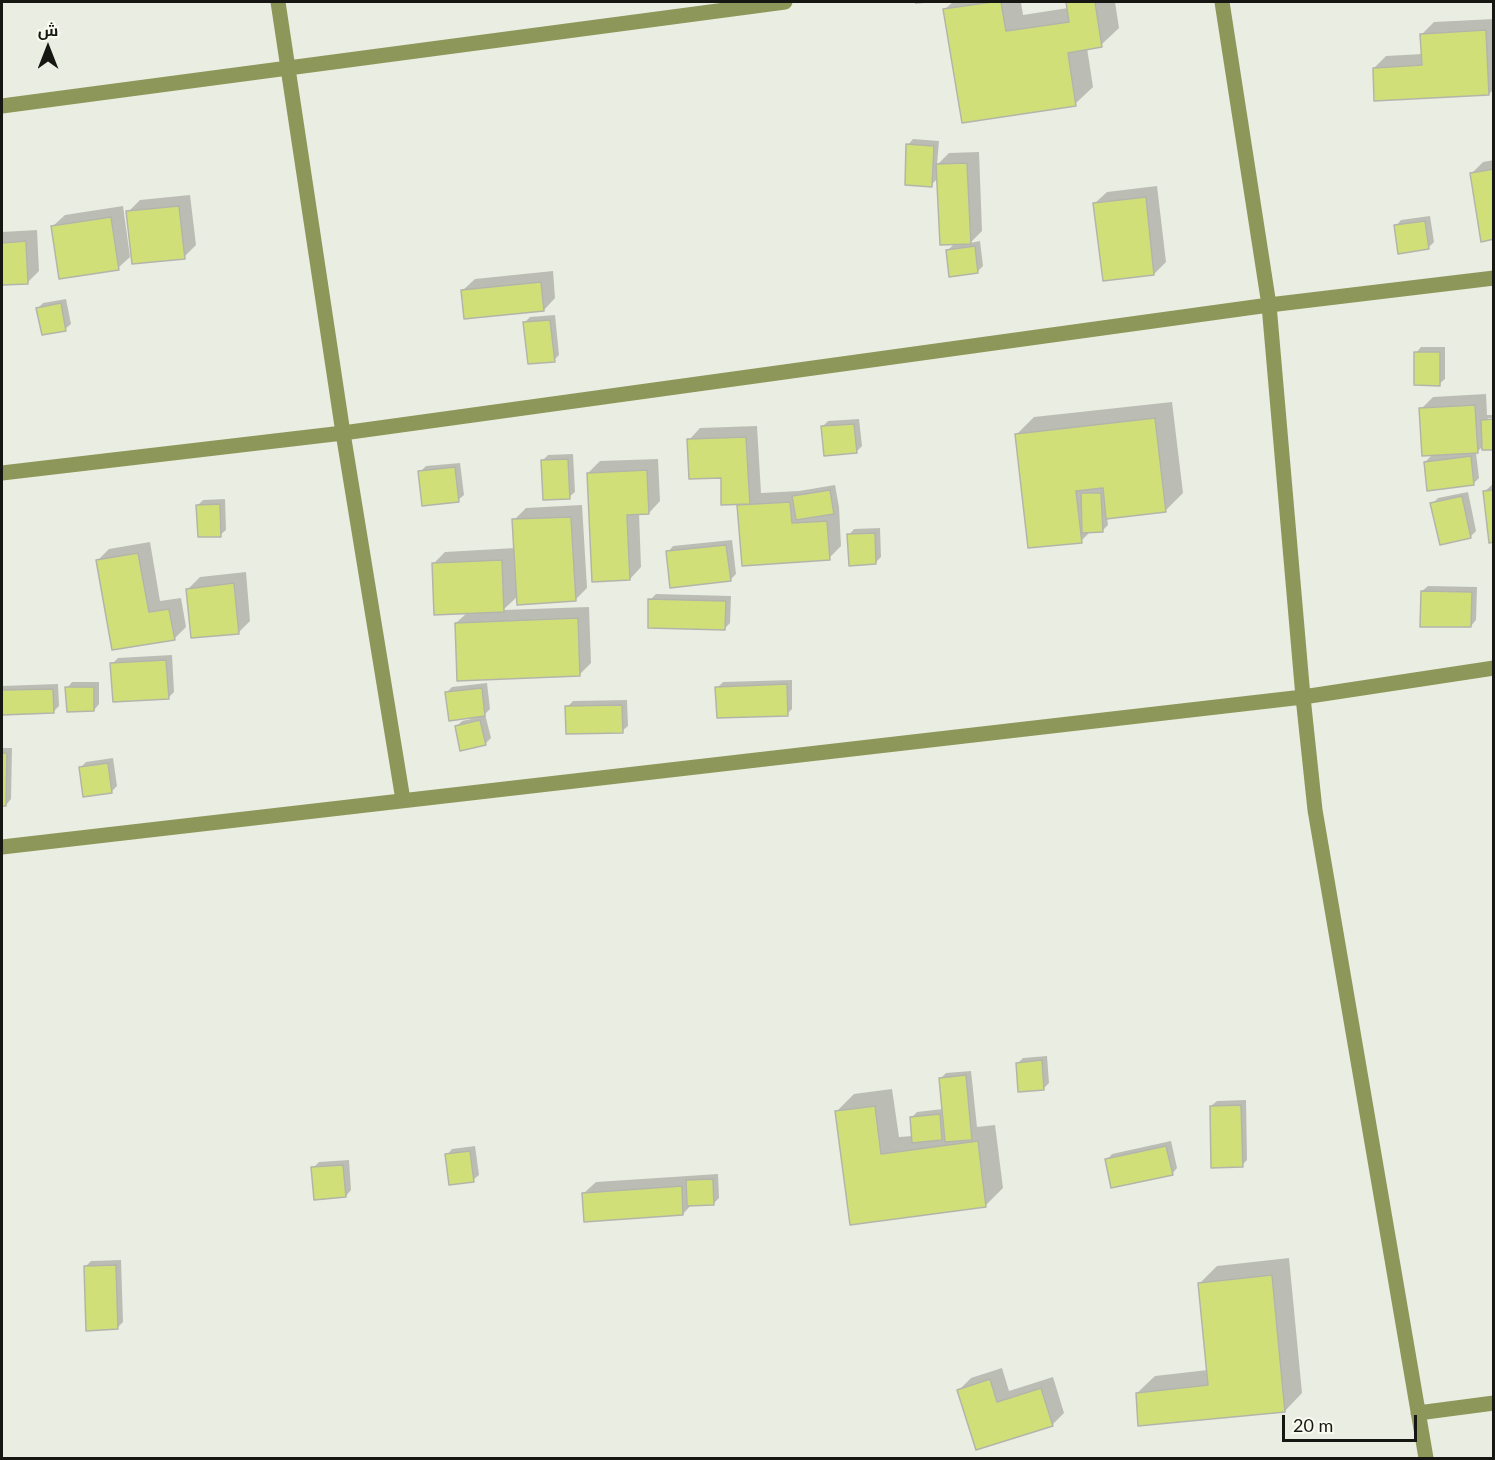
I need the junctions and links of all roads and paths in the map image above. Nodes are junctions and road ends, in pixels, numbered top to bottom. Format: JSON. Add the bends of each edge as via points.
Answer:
{"nodes":[{"id":1,"x":278,"y":2,"type":"edge"},
{"id":2,"x":785,"y":2,"type":"edge"},
{"id":3,"x":1222,"y":2,"type":"edge"},
{"id":4,"x":288,"y":67,"type":"junction"},
{"id":5,"x":2,"y":105,"type":"edge"},
{"id":6,"x":1494,"y":278,"type":"edge"},
{"id":7,"x":1269,"y":306,"type":"junction"},
{"id":8,"x":343,"y":433,"type":"junction"},
{"id":9,"x":2,"y":473,"type":"edge"},
{"id":10,"x":1494,"y":668,"type":"edge"},
{"id":11,"x":1303,"y":697,"type":"junction"},
{"id":12,"x":403,"y":800,"type":"junction"},
{"id":13,"x":2,"y":847,"type":"edge"},
{"id":14,"x":1494,"y":1403,"type":"edge"},
{"id":15,"x":1418,"y":1413,"type":"junction"},
{"id":16,"x":1426,"y":1458,"type":"edge"}],
"edges":[{"from":1,"to":4,"type":"street"},
{"from":2,"to":4,"type":"street"},
{"from":3,"to":7,"type":"street"},
{"from":4,"to":5,"type":"street"},
{"from":4,"to":8,"type":"street"},
{"from":6,"to":7,"type":"street"},
{"from":7,"to":8,"type":"street"},
{"from":7,"to":11,"type":"street"},
{"from":8,"to":9,"type":"street"},
{"from":8,"to":12,"type":"street"},
{"from":10,"to":11,"type":"street"},
{"from":11,"to":12,"type":"street"},
{"from":11,"to":15,"type":"street","via":[[1315,810]]},
{"from":12,"to":13,"type":"street"},
{"from":14,"to":15,"type":"street"},
{"from":15,"to":16,"type":"street"}]}
